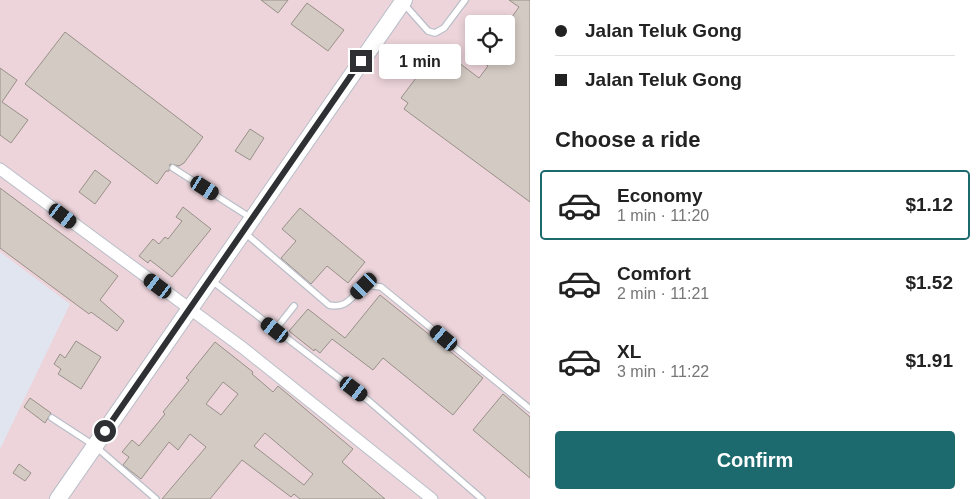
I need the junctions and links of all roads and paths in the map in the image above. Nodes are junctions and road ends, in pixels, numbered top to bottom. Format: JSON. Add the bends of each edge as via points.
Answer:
{"nodes":[{"id":1,"x":466,"y":0,"type":"edge"},
{"id":2,"x":404,"y":1,"type":"edge"},
{"id":3,"x":173,"y":168,"type":"dead end"},
{"id":4,"x":0,"y":169,"type":"edge"},
{"id":5,"x":248,"y":225,"type":"junction"},
{"id":6,"x":211,"y":280,"type":"junction"},
{"id":7,"x":294,"y":306,"type":"dead end"},
{"id":8,"x":189,"y":309,"type":"junction"},
{"id":9,"x":275,"y":330,"type":"junction"},
{"id":10,"x":530,"y":409,"type":"edge"},
{"id":11,"x":52,"y":418,"type":"dead end"},
{"id":12,"x":95,"y":446,"type":"junction"},
{"id":13,"x":60,"y":498,"type":"edge"},
{"id":14,"x":156,"y":499,"type":"edge"},
{"id":15,"x":432,"y":499,"type":"edge"},
{"id":16,"x":482,"y":499,"type":"edge"}],
"edges":[{"from":1,"to":2,"type":"lane","via":[[444,28],[435,33],[428,32]]},
{"from":2,"to":5,"type":"street"},
{"from":3,"to":5,"type":"lane"},
{"from":4,"to":8,"type":"street"},
{"from":5,"to":6,"type":"street"},
{"from":5,"to":10,"type":"lane","via":[[329,305],[348,303],[367,284],[381,288]]},
{"from":6,"to":8,"type":"street"},
{"from":6,"to":9,"type":"lane"},
{"from":7,"to":9,"type":"lane"},
{"from":8,"to":12,"type":"street"},
{"from":8,"to":15,"type":"street","via":[[243,348]]},
{"from":9,"to":16,"type":"lane","via":[[369,401]]},
{"from":11,"to":12,"type":"lane"},
{"from":12,"to":13,"type":"street"},
{"from":12,"to":14,"type":"lane"}]}
